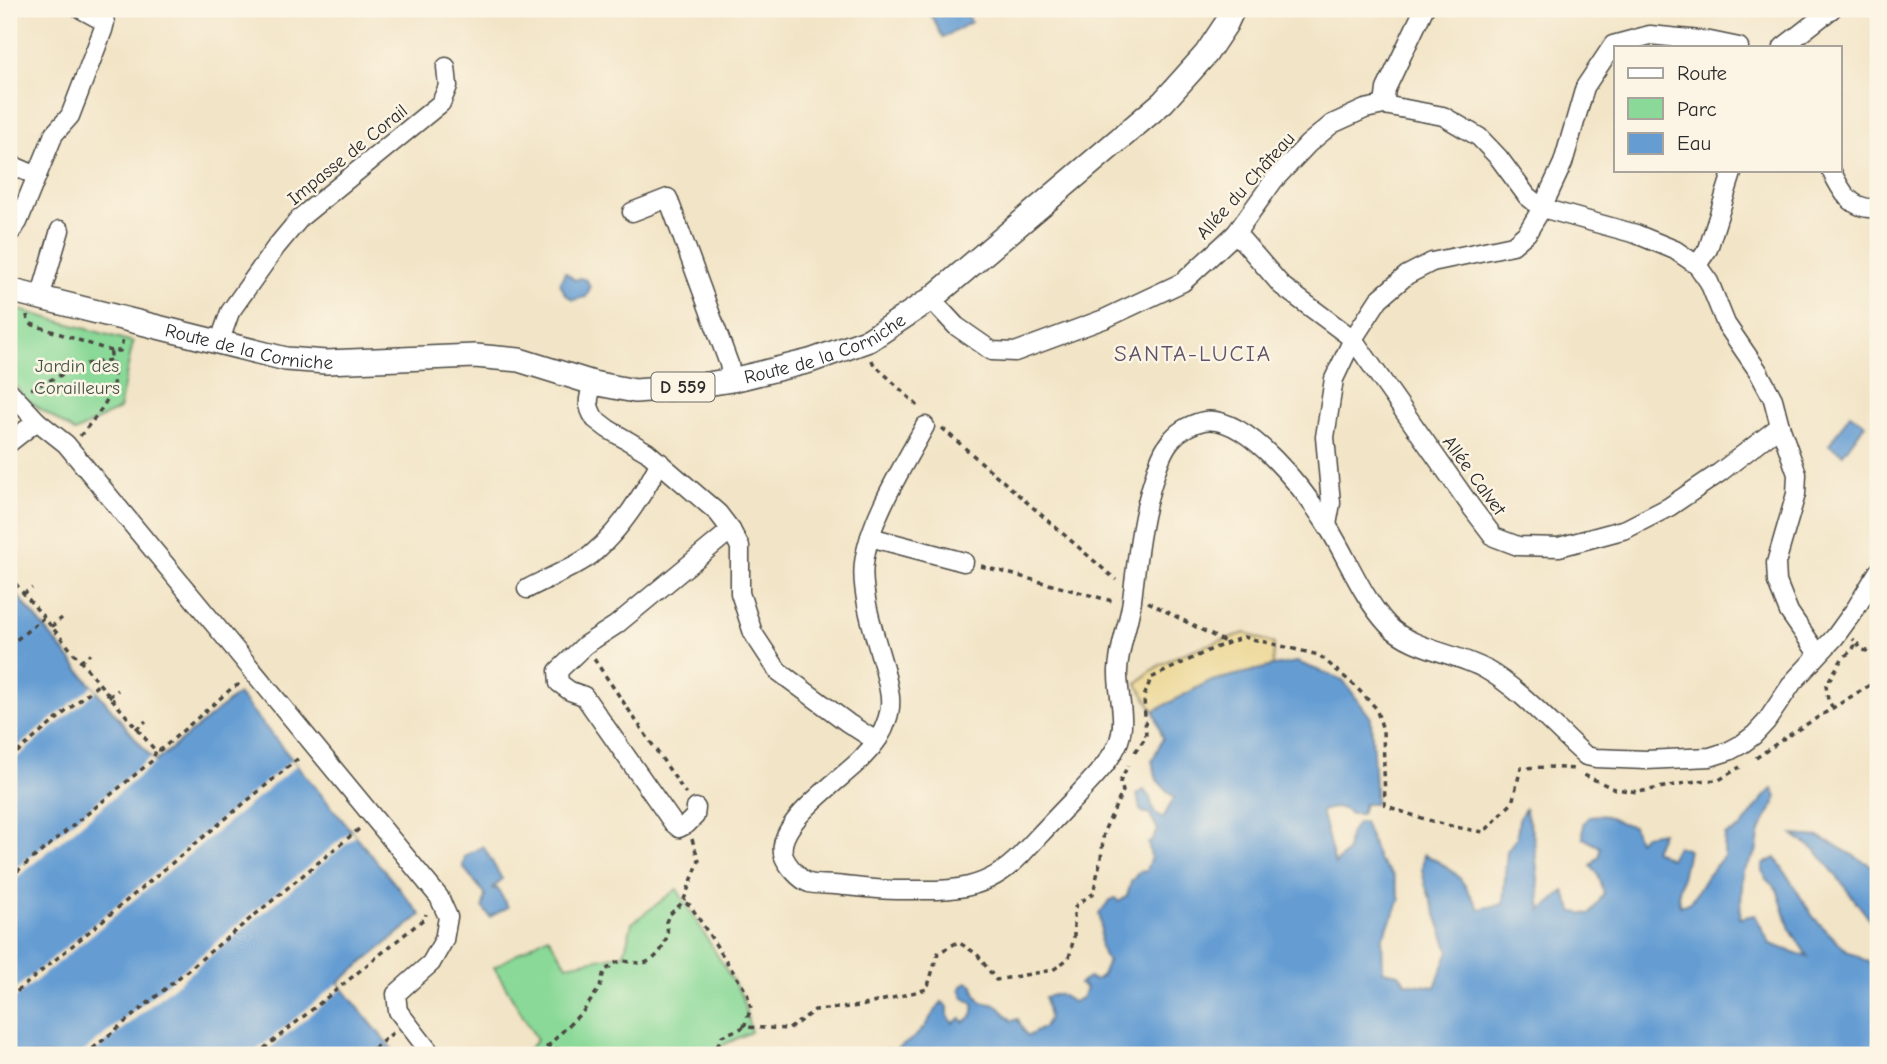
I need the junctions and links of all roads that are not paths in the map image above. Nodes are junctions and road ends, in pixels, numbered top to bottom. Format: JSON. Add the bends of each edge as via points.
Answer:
{"nodes":[{"id":1,"x":81,"y":9,"type":"edge"},
{"id":2,"x":1233,"y":9,"type":"edge"},
{"id":3,"x":1424,"y":9,"type":"edge"},
{"id":4,"x":1832,"y":9,"type":"edge"},
{"id":5,"x":1734,"y":46,"type":"edge"},
{"id":6,"x":1784,"y":46,"type":"edge"},
{"id":7,"x":446,"y":67,"type":"dead end"},
{"id":8,"x":1384,"y":105,"type":"junction"},
{"id":9,"x":9,"y":164,"type":"edge"},
{"id":10,"x":1732,"y":172,"type":"edge"},
{"id":11,"x":1831,"y":172,"type":"edge"},
{"id":12,"x":37,"y":176,"type":"junction"},
{"id":13,"x":1542,"y":208,"type":"junction"},
{"id":14,"x":1878,"y":208,"type":"edge"},
{"id":15,"x":632,"y":212,"type":"dead end"},
{"id":16,"x":60,"y":230,"type":"dead end"},
{"id":17,"x":1236,"y":233,"type":"junction"},
{"id":18,"x":9,"y":234,"type":"edge"},
{"id":19,"x":1697,"y":265,"type":"junction"},
{"id":20,"x":9,"y":290,"type":"edge"},
{"id":21,"x":931,"y":299,"type":"junction"},
{"id":22,"x":34,"y":307,"type":"junction"},
{"id":23,"x":1353,"y":339,"type":"junction"},
{"id":24,"x":219,"y":343,"type":"junction"},
{"id":25,"x":732,"y":380,"type":"junction"},
{"id":26,"x":593,"y":383,"type":"junction"},
{"id":27,"x":15,"y":393,"type":"edge"},
{"id":28,"x":929,"y":420,"type":"road end"},
{"id":29,"x":37,"y":421,"type":"junction"},
{"id":30,"x":1780,"y":426,"type":"junction"},
{"id":31,"x":11,"y":438,"type":"edge"},
{"id":32,"x":660,"y":462,"type":"junction"},
{"id":33,"x":1327,"y":525,"type":"junction"},
{"id":34,"x":731,"y":530,"type":"junction"},
{"id":35,"x":870,"y":537,"type":"junction"},
{"id":36,"x":964,"y":562,"type":"road end"},
{"id":37,"x":1878,"y":572,"type":"edge"},
{"id":38,"x":527,"y":589,"type":"dead end"},
{"id":39,"x":1818,"y":654,"type":"junction"},
{"id":40,"x":876,"y":741,"type":"junction"},
{"id":41,"x":691,"y":816,"type":"road end"},
{"id":42,"x":432,"y":1055,"type":"edge"}],
"edges":[{"from":1,"to":12,"type":"street","via":[[104,22],[103,30],[70,116],[54,134]]},
{"from":2,"to":21,"type":"main road","name":"Route de la Corniche","number":"D 559","via":[[1206,54],[1163,102]]},
{"from":3,"to":8,"type":"street","via":[[1386,89]]},
{"from":4,"to":6,"type":"street"},
{"from":5,"to":13,"type":"street","via":[[1650,35],[1613,44],[1585,87],[1563,163]]},
{"from":7,"to":24,"type":"street","name":"Impasse de Corail","via":[[448,86],[442,103],[301,217],[230,312]]},
{"from":8,"to":13,"type":"street","name":"Allée du Château","via":[[1443,116],[1479,136],[1527,197]]},
{"from":8,"to":17,"type":"street","name":"Allée du Château","via":[[1365,108],[1332,124],[1274,180]]},
{"from":9,"to":12,"type":"street"},
{"from":10,"to":19,"type":"street","via":[[1708,249]]},
{"from":11,"to":14,"type":"street","via":[[1852,202]]},
{"from":12,"to":18,"type":"street"},
{"from":13,"to":19,"type":"street","name":"Allée du Château","via":[[1636,234]]},
{"from":13,"to":23,"type":"street","via":[[1527,233],[1513,245],[1432,262],[1407,275],[1379,299]]},
{"from":15,"to":25,"type":"street","via":[[668,198]]},
{"from":16,"to":22,"type":"street"},
{"from":17,"to":21,"type":"street","name":"Allée du Château","via":[[1183,282],[1104,319],[1015,352],[992,351],[956,326]]},
{"from":17,"to":23,"type":"street","name":"Allée Calvet","via":[[1282,286]]},
{"from":19,"to":30,"type":"street","via":[[1726,324],[1773,399]]},
{"from":20,"to":22,"type":"main road","name":"Route de la Corniche","number":"D 559"},
{"from":21,"to":25,"type":"main road","name":"Route de la Corniche","number":"D 559","via":[[869,340],[810,361]]},
{"from":22,"to":24,"type":"main road","name":"Route de la Corniche","number":"D 559"},
{"from":23,"to":30,"type":"street","name":"Allée Calvet","via":[[1494,537],[1518,546],[1559,547],[1626,529],[1669,508]]},
{"from":23,"to":33,"type":"street","via":[[1334,379],[1325,437],[1331,503]]},
{"from":24,"to":26,"type":"main road","name":"Route de la Corniche","number":"D 559","via":[[286,359],[326,362],[475,355],[519,360]]},
{"from":25,"to":26,"type":"main road","name":"Route de la Corniche","number":"D 559","via":[[635,391]]},
{"from":26,"to":32,"type":"street","via":[[588,398],[595,419]]},
{"from":27,"to":29,"type":"street"},
{"from":28,"to":35,"type":"street"},
{"from":29,"to":31,"type":"street"},
{"from":29,"to":42,"type":"street","via":[[69,448],[439,897],[448,917],[444,940],[431,963],[396,994],[398,1011]]},
{"from":30,"to":39,"type":"street","via":[[1797,474],[1797,494],[1776,563],[1777,582],[1789,612]]},
{"from":32,"to":34,"type":"street"},
{"from":32,"to":38,"type":"street","via":[[616,530],[589,556]]},
{"from":33,"to":39,"type":"street","via":[[1390,627],[1406,639],[1500,678],[1586,756],[1646,760],[1710,757],[1729,751],[1760,729]]},
{"from":33,"to":40,"type":"street","via":[[1273,457],[1224,422],[1203,421],[1170,440],[1144,508],[1118,673],[1120,738],[1106,764],[1013,863],[992,879],[954,890],[880,890],[807,882],[793,870],[784,857],[783,839],[792,824]]},
{"from":34,"to":40,"type":"street","via":[[740,547],[740,593],[753,634],[778,671]]},
{"from":34,"to":41,"type":"street","via":[[558,671],[559,684],[584,696],[673,823],[679,828]]},
{"from":35,"to":36,"type":"street"},
{"from":35,"to":40,"type":"street","via":[[863,565],[866,595],[891,700]]},
{"from":37,"to":39,"type":"street","via":[[1840,630]]}]}
